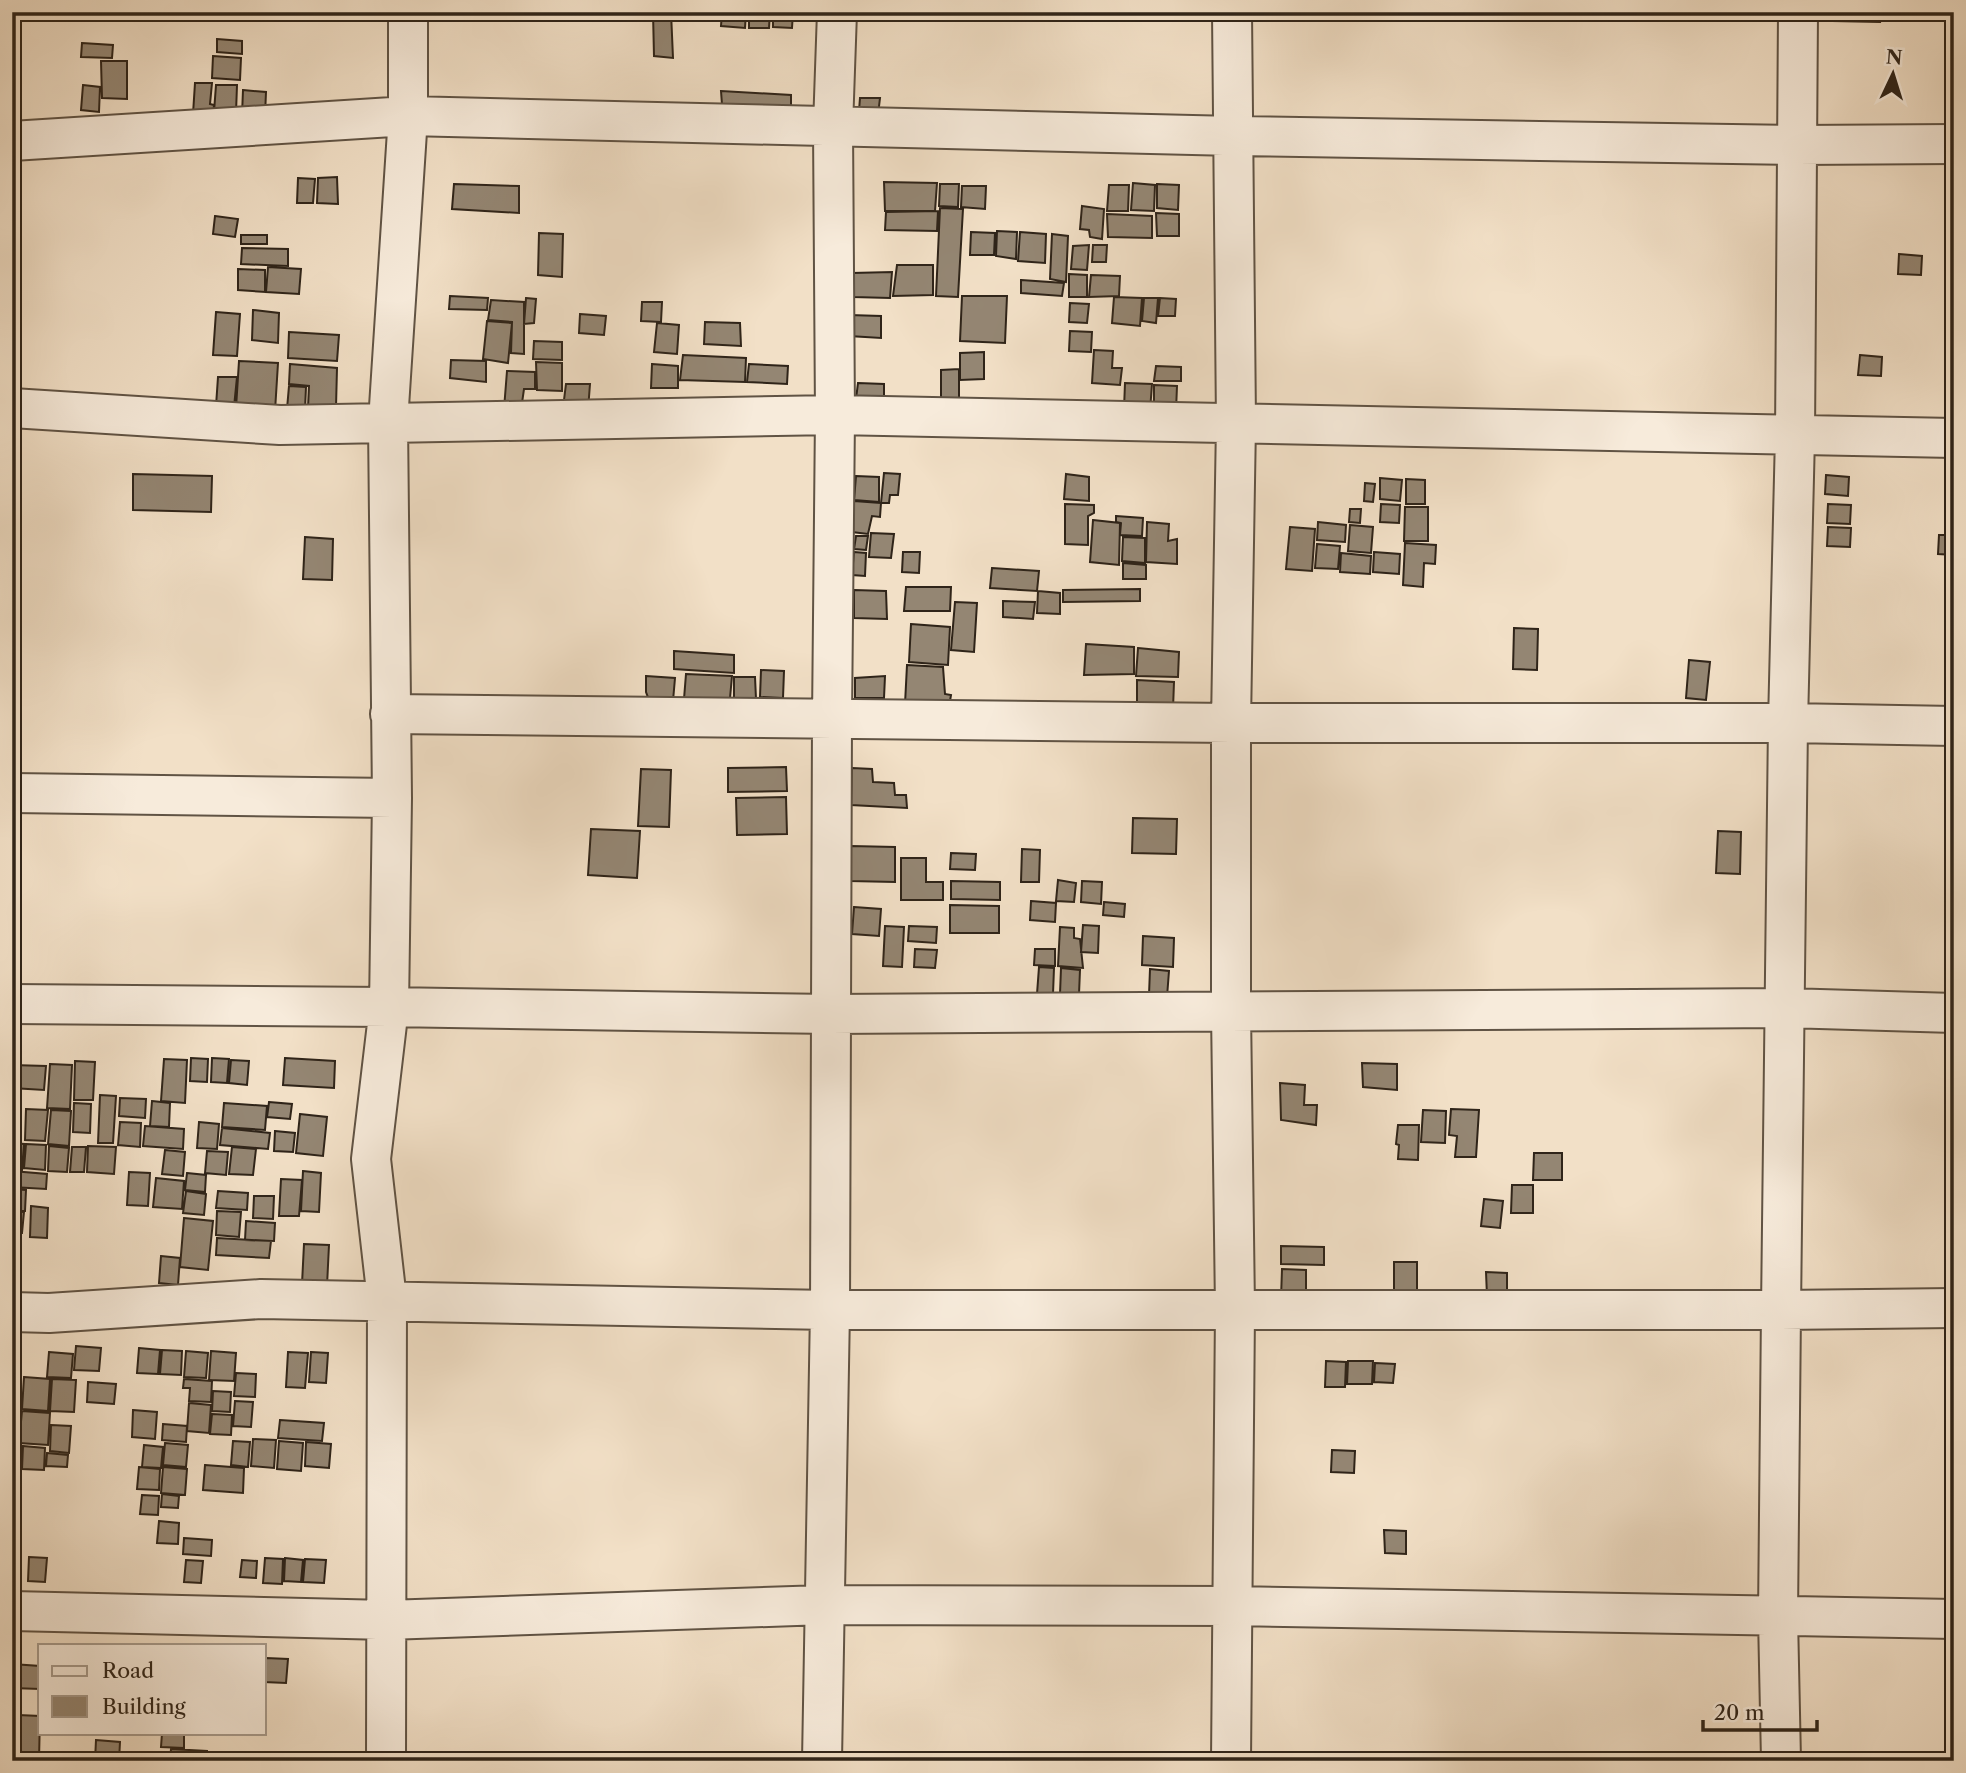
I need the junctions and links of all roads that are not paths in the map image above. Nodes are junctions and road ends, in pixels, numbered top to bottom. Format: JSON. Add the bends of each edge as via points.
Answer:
{"nodes":[{"id":1,"x":408,"y":12,"type":"edge"},
{"id":2,"x":837,"y":12,"type":"edge"},
{"id":3,"x":1232,"y":12,"type":"edge"},
{"id":4,"x":1798,"y":12,"type":"edge"},
{"id":5,"x":408,"y":116,"type":"junction"},
{"id":6,"x":832,"y":127,"type":"junction"},
{"id":7,"x":1234,"y":136,"type":"junction"},
{"id":8,"x":12,"y":141,"type":"edge"},
{"id":9,"x":1954,"y":144,"type":"edge"},
{"id":10,"x":1797,"y":145,"type":"junction"},
{"id":11,"x":12,"y":408,"type":"edge"},
{"id":12,"x":835,"y":415,"type":"junction"},
{"id":13,"x":388,"y":422,"type":"junction"},
{"id":14,"x":1236,"y":424,"type":"junction"},
{"id":15,"x":1795,"y":436,"type":"junction"},
{"id":16,"x":1954,"y":438,"type":"edge"},
{"id":17,"x":390,"y":714,"type":"junction"},
{"id":18,"x":832,"y":719,"type":"junction"},
{"id":19,"x":1231,"y":723,"type":"junction"},
{"id":20,"x":1788,"y":723,"type":"junction"},
{"id":21,"x":1954,"y":726,"type":"edge"},
{"id":22,"x":12,"y":793,"type":"edge"},
{"id":23,"x":392,"y":798,"type":"junction"},
{"id":24,"x":12,"y":1004,"type":"edge"},
{"id":25,"x":389,"y":1007,"type":"junction"},
{"id":26,"x":1786,"y":1008,"type":"junction"},
{"id":27,"x":1231,"y":1011,"type":"junction"},
{"id":28,"x":1954,"y":1013,"type":"edge"},
{"id":29,"x":831,"y":1014,"type":"junction"},
{"id":30,"x":387,"y":1300,"type":"junction"},
{"id":31,"x":1954,"y":1308,"type":"edge"},
{"id":32,"x":830,"y":1310,"type":"junction"},
{"id":33,"x":1235,"y":1310,"type":"junction"},
{"id":34,"x":1781,"y":1310,"type":"junction"},
{"id":35,"x":12,"y":1312,"type":"edge"},
{"id":36,"x":824,"y":1605,"type":"junction"},
{"id":37,"x":1234,"y":1606,"type":"junction"},
{"id":38,"x":12,"y":1611,"type":"edge"},
{"id":39,"x":1778,"y":1617,"type":"junction"},
{"id":40,"x":1954,"y":1619,"type":"edge"},
{"id":41,"x":387,"y":1620,"type":"junction"},
{"id":42,"x":386,"y":1761,"type":"edge"},
{"id":43,"x":822,"y":1761,"type":"edge"},
{"id":44,"x":1231,"y":1761,"type":"edge"},
{"id":45,"x":1781,"y":1761,"type":"edge"}],
"edges":[{"from":1,"to":5,"type":"street"},
{"from":2,"to":6,"type":"street"},
{"from":3,"to":7,"type":"street"},
{"from":4,"to":10,"type":"street"},
{"from":5,"to":6,"type":"street"},
{"from":5,"to":8,"type":"street"},
{"from":5,"to":13,"type":"street"},
{"from":6,"to":7,"type":"street"},
{"from":6,"to":12,"type":"street"},
{"from":7,"to":10,"type":"street"},
{"from":7,"to":14,"type":"street"},
{"from":9,"to":10,"type":"street"},
{"from":10,"to":15,"type":"street"},
{"from":11,"to":13,"type":"street","via":[[280,425]]},
{"from":12,"to":13,"type":"street"},
{"from":12,"to":14,"type":"street"},
{"from":12,"to":18,"type":"street"},
{"from":13,"to":17,"type":"street"},
{"from":14,"to":15,"type":"street"},
{"from":14,"to":19,"type":"street"},
{"from":15,"to":16,"type":"street"},
{"from":15,"to":20,"type":"street"},
{"from":17,"to":18,"type":"street"},
{"from":17,"to":23,"type":"street"},
{"from":18,"to":19,"type":"street"},
{"from":18,"to":29,"type":"street"},
{"from":19,"to":20,"type":"street"},
{"from":19,"to":27,"type":"street"},
{"from":20,"to":21,"type":"street"},
{"from":20,"to":26,"type":"street"},
{"from":22,"to":23,"type":"street"},
{"from":23,"to":25,"type":"street"},
{"from":24,"to":25,"type":"street"},
{"from":25,"to":29,"type":"street"},
{"from":25,"to":30,"type":"street","via":[[371,1159]]},
{"from":26,"to":27,"type":"street"},
{"from":26,"to":28,"type":"street"},
{"from":26,"to":34,"type":"street"},
{"from":27,"to":29,"type":"street"},
{"from":27,"to":33,"type":"street"},
{"from":29,"to":32,"type":"street"},
{"from":30,"to":32,"type":"street"},
{"from":30,"to":35,"type":"street","via":[[261,1299]]},
{"from":30,"to":41,"type":"street"},
{"from":31,"to":34,"type":"street"},
{"from":32,"to":33,"type":"street"},
{"from":32,"to":36,"type":"street"},
{"from":33,"to":34,"type":"street"},
{"from":33,"to":37,"type":"street"},
{"from":34,"to":39,"type":"street"},
{"from":36,"to":37,"type":"street"},
{"from":36,"to":41,"type":"street"},
{"from":36,"to":43,"type":"street"},
{"from":37,"to":39,"type":"street"},
{"from":37,"to":44,"type":"street"},
{"from":38,"to":41,"type":"street"},
{"from":39,"to":40,"type":"street"},
{"from":39,"to":45,"type":"street"},
{"from":41,"to":42,"type":"street"}]}
